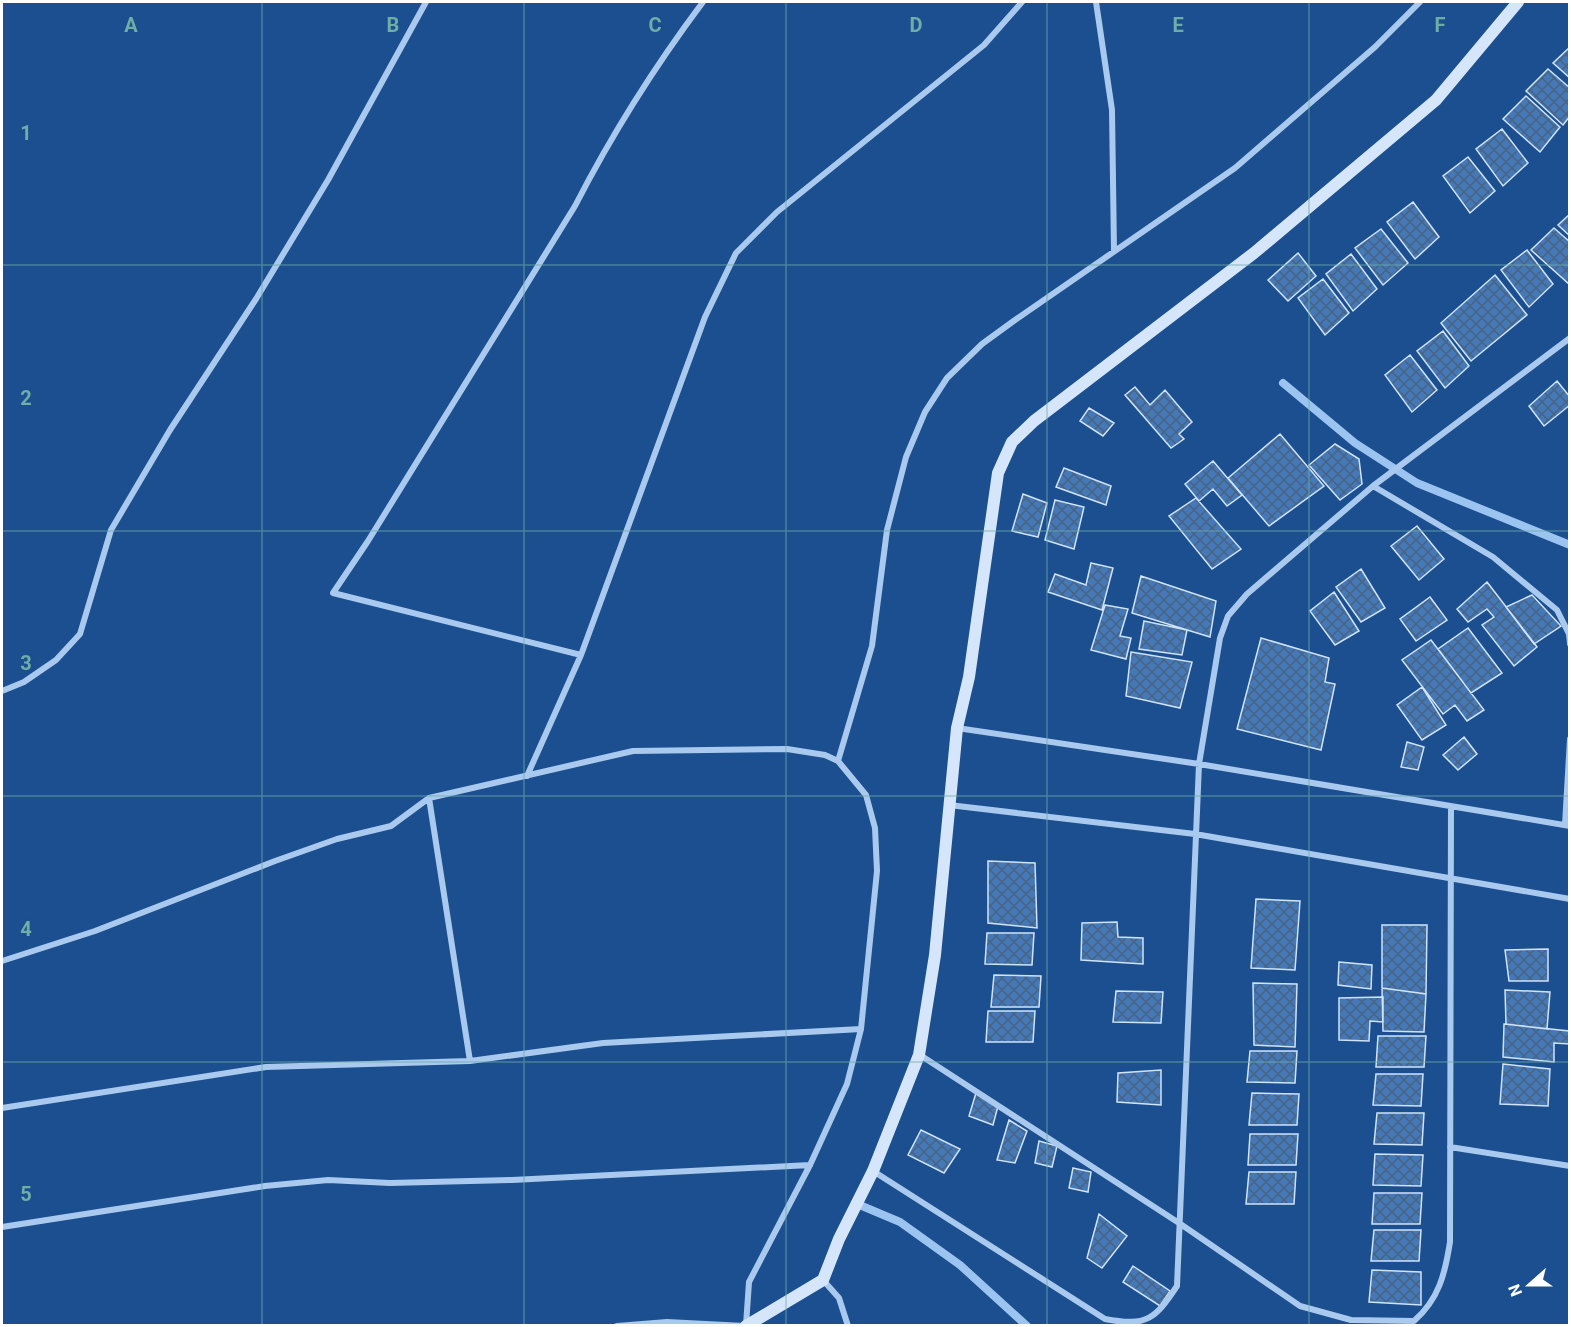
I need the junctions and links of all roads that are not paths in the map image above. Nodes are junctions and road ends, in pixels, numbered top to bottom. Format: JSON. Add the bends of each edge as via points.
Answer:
{"nodes":[{"id":1,"x":426,"y":2,"type":"edge"},
{"id":2,"x":703,"y":2,"type":"edge"},
{"id":3,"x":1022,"y":2,"type":"edge"},
{"id":4,"x":1096,"y":2,"type":"edge"},
{"id":5,"x":1420,"y":2,"type":"edge"},
{"id":6,"x":1518,"y":2,"type":"edge"},
{"id":7,"x":1114,"y":252,"type":"junction"},
{"id":8,"x":1569,"y":338,"type":"edge"},
{"id":9,"x":1374,"y":486,"type":"junction"},
{"id":10,"x":1569,"y":644,"type":"edge"},
{"id":11,"x":581,"y":655,"type":"junction"},
{"id":12,"x":2,"y":691,"type":"edge"},
{"id":13,"x":957,"y":728,"type":"junction"},
{"id":14,"x":1569,"y":739,"type":"edge"},
{"id":15,"x":838,"y":760,"type":"junction"},
{"id":16,"x":1199,"y":764,"type":"junction"},
{"id":17,"x":527,"y":776,"type":"junction"},
{"id":18,"x":429,"y":798,"type":"junction"},
{"id":19,"x":949,"y":805,"type":"junction"},
{"id":20,"x":1450,"y":806,"type":"junction"},
{"id":21,"x":1567,"y":826,"type":"edge"},
{"id":22,"x":1196,"y":834,"type":"junction"},
{"id":23,"x":1451,"y":880,"type":"junction"},
{"id":24,"x":1569,"y":899,"type":"edge"},
{"id":25,"x":2,"y":961,"type":"edge"},
{"id":26,"x":861,"y":1029,"type":"junction"},
{"id":27,"x":919,"y":1055,"type":"junction"},
{"id":28,"x":470,"y":1061,"type":"junction"},
{"id":29,"x":2,"y":1108,"type":"edge"},
{"id":30,"x":1450,"y":1147,"type":"junction"},
{"id":31,"x":810,"y":1165,"type":"junction"},
{"id":32,"x":1569,"y":1166,"type":"edge"},
{"id":33,"x":873,"y":1171,"type":"junction"},
{"id":34,"x":1179,"y":1223,"type":"junction"},
{"id":35,"x":2,"y":1227,"type":"edge"},
{"id":36,"x":823,"y":1280,"type":"junction"},
{"id":37,"x":617,"y":1326,"type":"edge"},
{"id":38,"x":746,"y":1326,"type":"edge"},
{"id":39,"x":848,"y":1326,"type":"edge"}],
"edges":[{"from":1,"to":12,"type":"street","via":[[328,180],[111,530],[80,634],[56,660],[24,682]]},
{"from":2,"to":11,"type":"street","via":[[605,148],[575,206],[333,593]]},
{"from":3,"to":11,"type":"street","via":[[984,45],[777,212],[736,253],[705,317]]},
{"from":4,"to":7,"type":"street","via":[[1112,110]]},
{"from":5,"to":7,"type":"street","via":[[1375,47],[1235,168]]},
{"from":6,"to":13,"type":"street","via":[[1436,100],[1254,254],[1034,421],[1012,442],[998,473],[969,677]]},
{"from":7,"to":15,"type":"street","via":[[982,344],[947,378],[925,412],[906,457],[887,530],[872,646]]},
{"from":8,"to":9,"type":"street"},
{"from":9,"to":10,"type":"street","via":[[1493,556],[1557,610],[1569,634]]},
{"from":9,"to":16,"type":"street","via":[[1247,594],[1228,616],[1220,638]]},
{"from":11,"to":17,"type":"street"},
{"from":13,"to":16,"type":"street"},
{"from":13,"to":19,"type":"street"},
{"from":14,"to":21,"type":"street"},
{"from":15,"to":17,"type":"street","via":[[787,749],[633,751]]},
{"from":15,"to":26,"type":"street","via":[[866,795],[875,828],[877,871]]},
{"from":16,"to":20,"type":"street"},
{"from":16,"to":22,"type":"street"},
{"from":17,"to":18,"type":"street"},
{"from":18,"to":25,"type":"street","via":[[391,826],[285,857],[95,932]]},
{"from":18,"to":28,"type":"street"},
{"from":19,"to":22,"type":"street"},
{"from":19,"to":27,"type":"street","via":[[935,955]]},
{"from":20,"to":21,"type":"street"},
{"from":20,"to":23,"type":"street"},
{"from":22,"to":23,"type":"street"},
{"from":22,"to":34,"type":"street"},
{"from":23,"to":24,"type":"street"},
{"from":23,"to":30,"type":"street"},
{"from":26,"to":28,"type":"street","via":[[603,1043]]},
{"from":26,"to":31,"type":"street","via":[[847,1084]]},
{"from":27,"to":33,"type":"street"},
{"from":27,"to":34,"type":"street"},
{"from":28,"to":29,"type":"street","via":[[266,1067]]},
{"from":30,"to":32,"type":"street"},
{"from":30,"to":34,"type":"street","via":[[1450,1242],[1445,1277],[1430,1307],[1414,1321],[1351,1320],[1300,1306]]},
{"from":31,"to":35,"type":"street","via":[[512,1180],[328,1180],[265,1186]]},
{"from":31,"to":38,"type":"street","via":[[748,1282]]},
{"from":33,"to":34,"type":"street","via":[[1106,1319],[1129,1325],[1147,1321],[1161,1310],[1177,1286]]},
{"from":33,"to":36,"type":"street"},
{"from":36,"to":38,"type":"street"},
{"from":36,"to":39,"type":"street","via":[[839,1298]]},
{"from":37,"to":38,"type":"street","via":[[667,1322]]}]}
